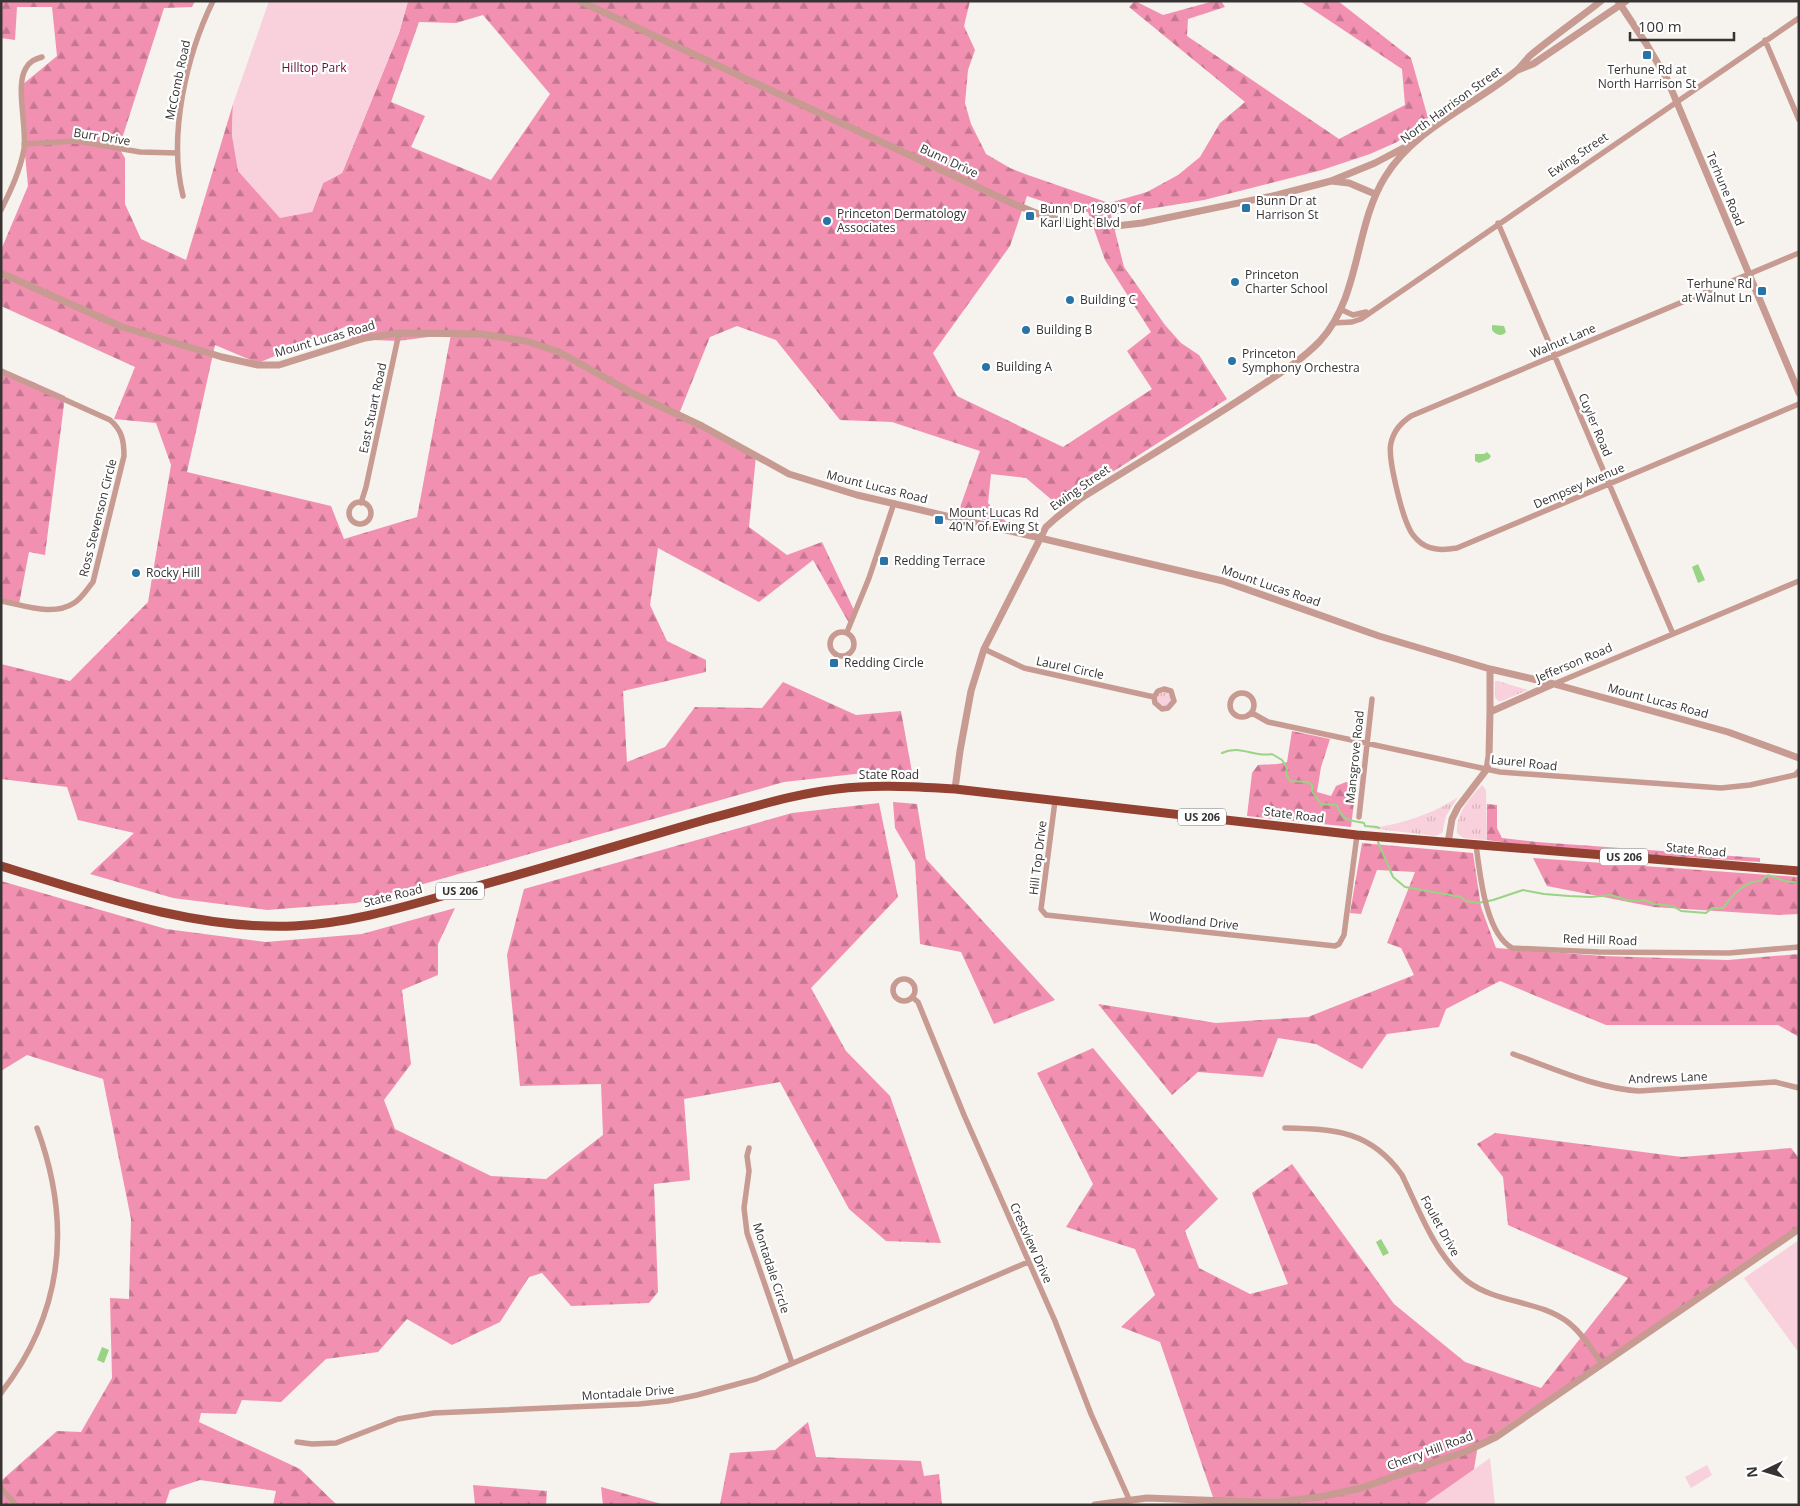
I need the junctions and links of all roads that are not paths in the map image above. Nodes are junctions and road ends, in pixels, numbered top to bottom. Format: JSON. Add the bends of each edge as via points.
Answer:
{"nodes":[{"id":1,"x":213,"y":1,"type":"edge"},
{"id":2,"x":580,"y":1,"type":"edge"},
{"id":3,"x":1601,"y":1,"type":"edge"},
{"id":4,"x":1622,"y":2,"type":"edge"},
{"id":5,"x":1799,"y":18,"type":"edge"},
{"id":6,"x":1764,"y":40,"type":"junction"},
{"id":7,"x":42,"y":57,"type":"dead end"},
{"id":8,"x":1518,"y":70,"type":"junction"},
{"id":9,"x":1676,"y":101,"type":"junction"},
{"id":10,"x":1799,"y":120,"type":"edge"},
{"id":11,"x":1414,"y":143,"type":"junction"},
{"id":12,"x":24,"y":144,"type":"junction"},
{"id":13,"x":177,"y":153,"type":"junction"},
{"id":14,"x":1331,"y":181,"type":"junction"},
{"id":15,"x":1375,"y":194,"type":"junction"},
{"id":16,"x":183,"y":196,"type":"dead end"},
{"id":17,"x":1,"y":210,"type":"edge"},
{"id":18,"x":1498,"y":224,"type":"junction"},
{"id":19,"x":1799,"y":253,"type":"edge"},
{"id":20,"x":1,"y":273,"type":"edge"},
{"id":21,"x":1748,"y":274,"type":"junction"},
{"id":22,"x":1340,"y":309,"type":"junction"},
{"id":23,"x":1370,"y":310,"type":"junction"},
{"id":24,"x":1332,"y":323,"type":"junction"},
{"id":25,"x":399,"y":332,"type":"junction"},
{"id":26,"x":1554,"y":355,"type":"junction"},
{"id":27,"x":1290,"y":367,"type":"joint"},
{"id":28,"x":1,"y":371,"type":"edge"},
{"id":29,"x":1799,"y":393,"type":"edge"},
{"id":30,"x":1799,"y":404,"type":"edge"},
{"id":31,"x":1609,"y":484,"type":"junction"},
{"id":32,"x":1398,"y":489,"type":"joint"},
{"id":33,"x":361,"y":502,"type":"dead end"},
{"id":34,"x":894,"y":503,"type":"junction"},
{"id":35,"x":1040,"y":537,"type":"junction"},
{"id":36,"x":1799,"y":581,"type":"edge"},
{"id":37,"x":1,"y":601,"type":"edge"},
{"id":38,"x":847,"y":632,"type":"junction"},
{"id":39,"x":1673,"y":634,"type":"junction"},
{"id":40,"x":984,"y":649,"type":"junction"},
{"id":41,"x":1490,"y":669,"type":"junction"},
{"id":42,"x":1554,"y":684,"type":"junction"},
{"id":43,"x":1154,"y":696,"type":"dead end"},
{"id":44,"x":1372,"y":699,"type":"dead end"},
{"id":45,"x":1490,"y":712,"type":"junction"},
{"id":46,"x":1252,"y":713,"type":"junction"},
{"id":47,"x":1367,"y":742,"type":"junction"},
{"id":48,"x":1799,"y":758,"type":"edge"},
{"id":49,"x":1487,"y":769,"type":"junction"},
{"id":50,"x":1799,"y":772,"type":"edge"},
{"id":51,"x":955,"y":789,"type":"junction"},
{"id":52,"x":1055,"y":801,"type":"junction"},
{"id":53,"x":1359,"y":816,"type":"dead end"},
{"id":54,"x":1357,"y":835,"type":"junction"},
{"id":55,"x":1448,"y":843,"type":"junction"},
{"id":56,"x":1476,"y":846,"type":"junction"},
{"id":57,"x":1,"y":866,"type":"edge"},
{"id":58,"x":1799,"y":871,"type":"edge"},
{"id":59,"x":1046,"y":915,"type":"joint"},
{"id":60,"x":1799,"y":947,"type":"edge"},
{"id":61,"x":912,"y":997,"type":"dead end"},
{"id":62,"x":1513,"y":1054,"type":"dead end"},
{"id":63,"x":1799,"y":1088,"type":"edge"},
{"id":64,"x":37,"y":1128,"type":"dead end"},
{"id":65,"x":1285,"y":1128,"type":"dead end"},
{"id":66,"x":749,"y":1148,"type":"dead end"},
{"id":67,"x":1799,"y":1229,"type":"edge"},
{"id":68,"x":1028,"y":1262,"type":"junction"},
{"id":69,"x":792,"y":1363,"type":"junction"},
{"id":70,"x":1602,"y":1364,"type":"junction"},
{"id":71,"x":1,"y":1393,"type":"edge"},
{"id":72,"x":297,"y":1442,"type":"dead end"},
{"id":73,"x":1,"y":1488,"type":"edge"},
{"id":74,"x":1130,"y":1500,"type":"junction"},
{"id":75,"x":16,"y":1505,"type":"edge"},
{"id":76,"x":1095,"y":1505,"type":"edge"}],
"edges":[{"from":1,"to":13,"type":"street","name":"McComb Road","via":[[199,33],[185,87]]},
{"from":2,"to":14,"type":"street","name":"Bunn Drive","via":[[1000,198],[1046,216],[1096,225],[1142,223]]},
{"from":3,"to":8,"type":"street","name":"North Harrison Street","via":[[1530,56]]},
{"from":4,"to":8,"type":"street","name":"North Harrison Street","via":[[1533,64]]},
{"from":4,"to":9,"type":"street","name":"Terhune Road","via":[[1660,66]]},
{"from":5,"to":6,"type":"street","name":"Ewing Street"},
{"from":6,"to":9,"type":"street","name":"Ewing Street"},
{"from":6,"to":10,"type":"street"},
{"from":7,"to":12,"type":"street","via":[[29,63],[23,74]]},
{"from":8,"to":11,"type":"street","name":"North Harrison Street"},
{"from":9,"to":18,"type":"street","name":"Ewing Street"},
{"from":9,"to":21,"type":"street","name":"Terhune Road"},
{"from":11,"to":14,"type":"street","name":"Bunn Drive"},
{"from":11,"to":15,"type":"street","name":"North Harrison Street","via":[[1394,164]]},
{"from":12,"to":13,"type":"street","name":"Burr Drive","via":[[77,141],[140,152]]},
{"from":12,"to":17,"type":"street","via":[[16,178]]},
{"from":13,"to":16,"type":"street","name":"McComb Road"},
{"from":14,"to":15,"type":"street","name":"Bunn Drive","via":[[1349,183]]},
{"from":15,"to":22,"type":"street","name":"North Harrison Street"},
{"from":18,"to":23,"type":"street","name":"Ewing Street"},
{"from":18,"to":26,"type":"street","name":"Cuyler Road"},
{"from":19,"to":21,"type":"street","name":"Walnut Lane"},
{"from":20,"to":25,"type":"street","name":"Mount Lucas Road","via":[[122,327],[258,365],[279,365],[365,338]]},
{"from":21,"to":26,"type":"street","name":"Walnut Lane"},
{"from":21,"to":29,"type":"street","name":"Terhune Road"},
{"from":22,"to":23,"type":"street","name":"Ewing Street","via":[[1353,315]]},
{"from":22,"to":24,"type":"street","name":"North Harrison Street"},
{"from":23,"to":24,"type":"street","name":"Ewing Street","via":[[1356,321]]},
{"from":24,"to":27,"type":"street","name":"North Harrison Street","via":[[1321,339]]},
{"from":25,"to":33,"type":"street","name":"East Stuart Road"},
{"from":25,"to":34,"type":"street","name":"Mount Lucas Road","via":[[481,334],[545,346],[789,474]]},
{"from":26,"to":31,"type":"street","name":"Cuyler Road"},
{"from":26,"to":32,"type":"street","name":"Walnut Lane","via":[[1405,420],[1397,428],[1390,444],[1390,461]]},
{"from":27,"to":35,"type":"street","name":"Ewing Street","via":[[1080,499],[1056,518]]},
{"from":28,"to":37,"type":"street","name":"Ross Stevenson Circle","via":[[110,420],[122,437],[124,456],[93,582],[81,597],[66,607],[48,610]]},
{"from":30,"to":31,"type":"street","name":"Dempsey Avenue"},
{"from":31,"to":32,"type":"street","name":"Dempsey Avenue","via":[[1447,550],[1429,547],[1415,537],[1407,522]]},
{"from":31,"to":39,"type":"street","name":"Cuyler Road"},
{"from":34,"to":35,"type":"street","name":"Mount Lucas Road"},
{"from":34,"to":38,"type":"street"},
{"from":35,"to":40,"type":"street","name":"Ewing Street"},
{"from":35,"to":41,"type":"street","name":"Mount Lucas Road","via":[[1223,581],[1379,636]]},
{"from":36,"to":39,"type":"street","name":"Jefferson Road"},
{"from":38,"to":38,"type":"street","via":[[838,632],[831,639],[830,648],[838,656],[847,656],[853,651],[854,640]]},
{"from":39,"to":42,"type":"street","name":"Jefferson Road"},
{"from":40,"to":43,"type":"street","name":"Laurel Circle","via":[[1024,668]]},
{"from":40,"to":51,"type":"street","name":"Ewing Street","via":[[971,691]]},
{"from":41,"to":42,"type":"street","name":"Mount Lucas Road"},
{"from":41,"to":45,"type":"street"},
{"from":42,"to":45,"type":"street","name":"Jefferson Road"},
{"from":42,"to":48,"type":"street","name":"Mount Lucas Road","via":[[1728,732]]},
{"from":44,"to":47,"type":"street","name":"Mansgrove Road"},
{"from":45,"to":49,"type":"street"},
{"from":46,"to":46,"type":"street","name":"Laurel Road","via":[[1252,698],[1241,693],[1234,696],[1230,704],[1234,714],[1241,718]]},
{"from":46,"to":47,"type":"street","name":"Laurel Road","via":[[1268,722]]},
{"from":47,"to":49,"type":"street","name":"Laurel Road"},
{"from":47,"to":53,"type":"street","name":"Mansgrove Road"},
{"from":49,"to":50,"type":"street","name":"Laurel Road","via":[[1721,788],[1750,785]]},
{"from":49,"to":55,"type":"street","via":[[1458,806]]},
{"from":51,"to":52,"type":"highway","name":"State Road","number":"US 206"},
{"from":51,"to":57,"type":"highway","name":"State Road","number":"US 206","via":[[868,786],[786,798],[386,911],[317,924],[252,925],[190,917],[123,902]]},
{"from":52,"to":54,"type":"highway","name":"State Road","number":"US 206"},
{"from":52,"to":59,"type":"street","name":"Hill Top Drive","via":[[1041,909]]},
{"from":54,"to":55,"type":"highway","name":"State Road","number":"US 206"},
{"from":54,"to":59,"type":"street","name":"Woodland Drive","via":[[1344,936],[1339,944],[1330,947]]},
{"from":55,"to":56,"type":"highway","name":"State Road","number":"US 206"},
{"from":56,"to":58,"type":"highway","name":"State Road","number":"US 206"},
{"from":56,"to":60,"type":"street","name":"Red Hill Road","via":[[1486,904],[1500,938],[1512,948],[1729,953]]},
{"from":61,"to":68,"type":"street","name":"Crestview Drive","via":[[918,1002]]},
{"from":62,"to":63,"type":"street","name":"Andrews Lane","via":[[1624,1090],[1775,1082]]},
{"from":64,"to":71,"type":"street","via":[[56,1193],[59,1229],[55,1274],[39,1330],[23,1362]]},
{"from":65,"to":70,"type":"street","name":"Foulet Drive","via":[[1333,1130],[1377,1148],[1402,1175],[1441,1253],[1457,1272],[1491,1294],[1563,1319],[1581,1334]]},
{"from":66,"to":69,"type":"street","name":"Montadale Circle","via":[[744,1196],[747,1233]]},
{"from":67,"to":70,"type":"street","name":"Cherry Hill Road"},
{"from":68,"to":69,"type":"street","name":"Montadale Drive"},
{"from":68,"to":74,"type":"street","name":"Crestview Drive"},
{"from":69,"to":72,"type":"street","name":"Montadale Drive","via":[[741,1384],[668,1401],[434,1413],[398,1419],[336,1442]]},
{"from":70,"to":74,"type":"street","name":"Cherry Hill Road","via":[[1481,1445],[1360,1488],[1320,1498],[1278,1502]]},
{"from":73,"to":75,"type":"street"},
{"from":74,"to":76,"type":"street","name":"Cherry Hill Road"}]}
